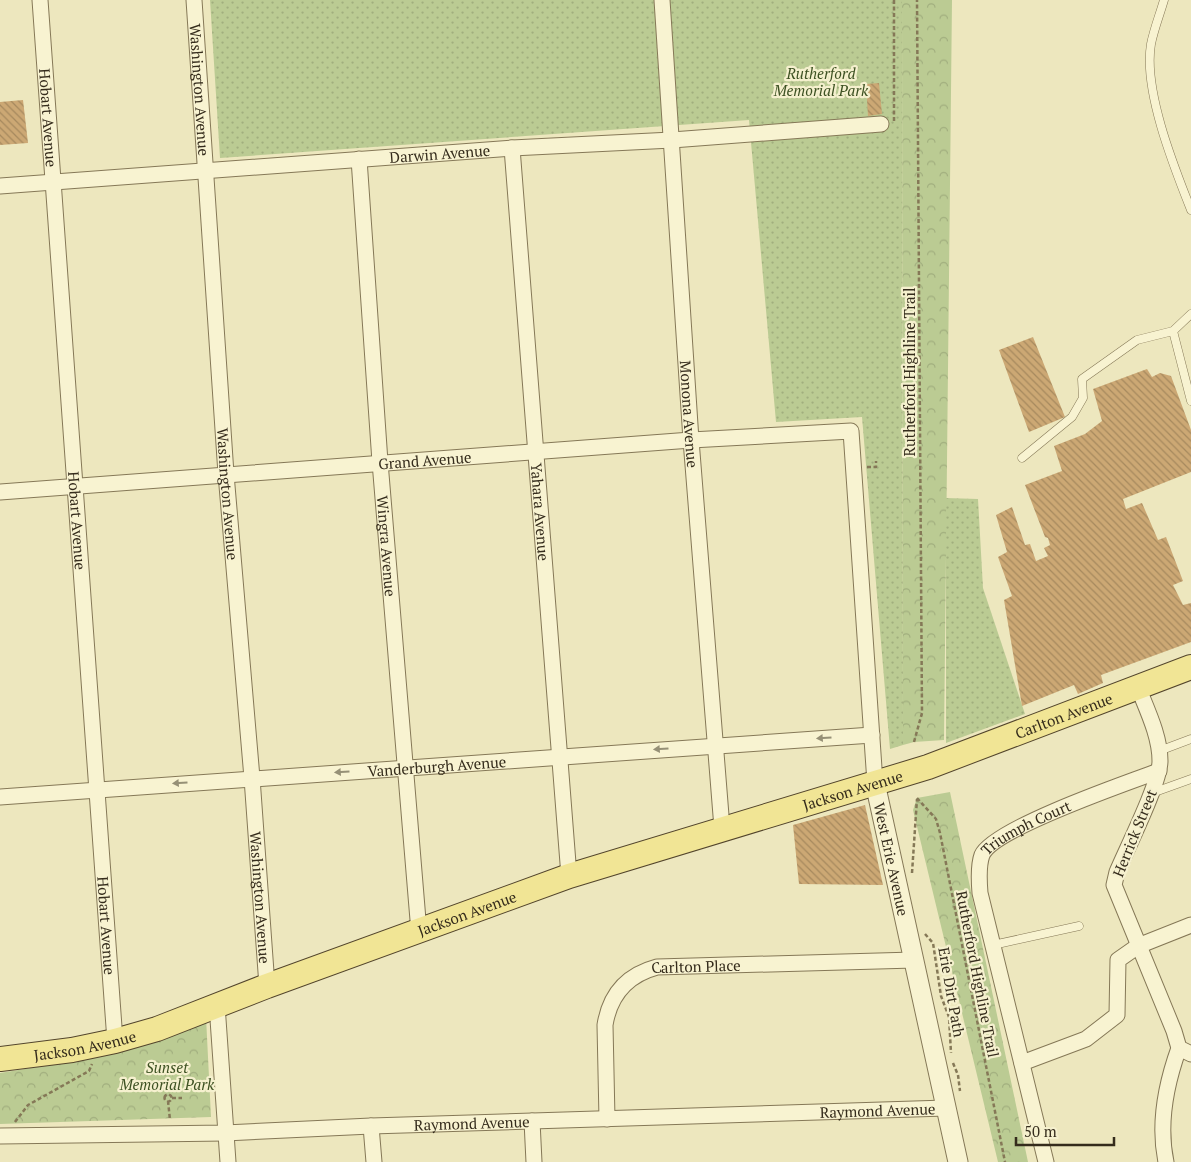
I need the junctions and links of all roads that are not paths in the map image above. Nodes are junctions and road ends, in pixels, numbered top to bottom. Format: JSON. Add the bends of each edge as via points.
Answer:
{"nodes":[{"id":1,"x":40,"y":0,"type":"edge"},
{"id":2,"x":194,"y":0,"type":"edge"},
{"id":3,"x":662,"y":0,"type":"edge"},
{"id":4,"x":1164,"y":0,"type":"edge"},
{"id":5,"x":881,"y":124,"type":"road end"},
{"id":6,"x":672,"y":140,"type":"junction"},
{"id":7,"x":512,"y":148,"type":"junction"},
{"id":8,"x":359,"y":159,"type":"junction"},
{"id":9,"x":204,"y":170,"type":"junction"},
{"id":10,"x":54,"y":182,"type":"junction"},
{"id":11,"x":0,"y":186,"type":"edge"},
{"id":12,"x":1191,"y":210,"type":"edge"},
{"id":13,"x":1191,"y":314,"type":"edge"},
{"id":14,"x":1173,"y":331,"type":"junction"},
{"id":15,"x":1191,"y":401,"type":"edge"},
{"id":16,"x":851,"y":431,"type":"joint"},
{"id":17,"x":691,"y":440,"type":"junction"},
{"id":18,"x":536,"y":451,"type":"junction"},
{"id":19,"x":1022,"y":458,"type":"dead end"},
{"id":20,"x":380,"y":462,"type":"junction"},
{"id":21,"x":226,"y":474,"type":"junction"},
{"id":22,"x":76,"y":487,"type":"junction"},
{"id":23,"x":0,"y":492,"type":"edge"},
{"id":24,"x":1191,"y":667,"type":"edge"},
{"id":25,"x":1138,"y":687,"type":"junction"},
{"id":26,"x":872,"y":735,"type":"junction"},
{"id":27,"x":1191,"y":739,"type":"edge"},
{"id":28,"x":715,"y":745,"type":"junction"},
{"id":29,"x":1160,"y":751,"type":"junction"},
{"id":30,"x":560,"y":756,"type":"junction"},
{"id":31,"x":935,"y":764,"type":"joint"},
{"id":32,"x":405,"y":768,"type":"junction"},
{"id":33,"x":1159,"y":771,"type":"junction"},
{"id":34,"x":252,"y":778,"type":"junction"},
{"id":35,"x":1191,"y":779,"type":"edge"},
{"id":36,"x":875,"y":783,"type":"junction"},
{"id":37,"x":96,"y":790,"type":"junction"},
{"id":38,"x":1150,"y":794,"type":"junction"},
{"id":39,"x":0,"y":797,"type":"edge"},
{"id":40,"x":722,"y":828,"type":"junction"},
{"id":41,"x":569,"y":876,"type":"junction"},
{"id":42,"x":1191,"y":924,"type":"edge"},
{"id":43,"x":1079,"y":926,"type":"dead end"},
{"id":44,"x":419,"y":932,"type":"junction"},
{"id":45,"x":993,"y":946,"type":"junction"},
{"id":46,"x":1138,"y":946,"type":"junction"},
{"id":47,"x":914,"y":960,"type":"junction"},
{"id":48,"x":267,"y":986,"type":"junction"},
{"id":49,"x":217,"y":1005,"type":"junction"},
{"id":50,"x":115,"y":1041,"type":"junction"},
{"id":51,"x":1185,"y":1051,"type":"edge"},
{"id":52,"x":0,"y":1059,"type":"edge"},
{"id":53,"x":1022,"y":1063,"type":"junction"},
{"id":54,"x":953,"y":1104,"type":"junction"},
{"id":55,"x":607,"y":1119,"type":"junction"},
{"id":56,"x":532,"y":1121,"type":"junction"},
{"id":57,"x":371,"y":1126,"type":"junction"},
{"id":58,"x":226,"y":1133,"type":"junction"},
{"id":59,"x":3,"y":1136,"type":"edge"},
{"id":60,"x":228,"y":1162,"type":"edge"},
{"id":61,"x":374,"y":1162,"type":"edge"},
{"id":62,"x":534,"y":1162,"type":"edge"},
{"id":63,"x":958,"y":1162,"type":"edge"},
{"id":64,"x":1046,"y":1162,"type":"edge"},
{"id":65,"x":1166,"y":1162,"type":"edge"}],
"edges":[{"from":1,"to":10,"type":"street","name":"Hobart Avenue"},
{"from":2,"to":9,"type":"street","name":"Washington Avenue"},
{"from":3,"to":6,"type":"street","name":"Monona Avenue"},
{"from":4,"to":12,"type":"lane","via":[[1151,45],[1150,70],[1166,138]]},
{"from":5,"to":6,"type":"street","name":"Darwin Avenue"},
{"from":6,"to":7,"type":"street","name":"Darwin Avenue"},
{"from":6,"to":17,"type":"street","name":"Monona Avenue"},
{"from":7,"to":8,"type":"street","name":"Darwin Avenue"},
{"from":7,"to":18,"type":"street","name":"Yahara Avenue"},
{"from":8,"to":9,"type":"street","name":"Darwin Avenue"},
{"from":8,"to":20,"type":"street","name":"Wingra Avenue"},
{"from":9,"to":10,"type":"street","name":"Darwin Avenue"},
{"from":9,"to":21,"type":"street","name":"Washington Avenue"},
{"from":10,"to":11,"type":"street","name":"Darwin Avenue"},
{"from":10,"to":22,"type":"street","name":"Hobart Avenue"},
{"from":13,"to":14,"type":"lane"},
{"from":14,"to":15,"type":"lane"},
{"from":14,"to":19,"type":"lane","via":[[1137,340],[1082,378],[1083,398],[1072,417]]},
{"from":16,"to":17,"type":"street","name":"Grand Avenue"},
{"from":16,"to":26,"type":"street","name":"West Erie Avenue"},
{"from":17,"to":18,"type":"street","name":"Grand Avenue"},
{"from":17,"to":28,"type":"street","name":"Monona Avenue"},
{"from":18,"to":20,"type":"street","name":"Grand Avenue"},
{"from":18,"to":30,"type":"street","name":"Yahara Avenue"},
{"from":20,"to":21,"type":"street","name":"Grand Avenue"},
{"from":20,"to":32,"type":"street","name":"Wingra Avenue"},
{"from":21,"to":22,"type":"street","name":"Grand Avenue"},
{"from":21,"to":34,"type":"street","name":"Washington Avenue"},
{"from":22,"to":23,"type":"street","name":"Grand Avenue"},
{"from":22,"to":37,"type":"street","name":"Hobart Avenue"},
{"from":24,"to":25,"type":"main road","name":"Carlton Avenue"},
{"from":25,"to":29,"type":"street","name":"Herrick Street"},
{"from":25,"to":31,"type":"main road","name":"Carlton Avenue"},
{"from":26,"to":28,"type":"street","name":"Vanderburgh Avenue","one_way":true},
{"from":26,"to":36,"type":"street","name":"West Erie Avenue"},
{"from":27,"to":29,"type":"lane"},
{"from":28,"to":30,"type":"street","name":"Vanderburgh Avenue","one_way":true},
{"from":28,"to":40,"type":"street","name":"Monona Avenue"},
{"from":29,"to":33,"type":"street","name":"Herrick Street"},
{"from":30,"to":32,"type":"street","name":"Vanderburgh Avenue"},
{"from":30,"to":41,"type":"street","name":"Yahara Avenue"},
{"from":31,"to":36,"type":"main road","name":"Jackson Avenue"},
{"from":32,"to":34,"type":"street","name":"Vanderburgh Avenue","one_way":true},
{"from":32,"to":44,"type":"street","name":"Wingra Avenue"},
{"from":33,"to":38,"type":"street","name":"Herrick Street"},
{"from":33,"to":45,"type":"street","name":"Triumph Court","via":[[1069,803],[996,841],[983,853],[979,872],[980,893]]},
{"from":34,"to":37,"type":"street","name":"Vanderburgh Avenue","one_way":true},
{"from":34,"to":48,"type":"street","name":"Washington Avenue"},
{"from":35,"to":38,"type":"lane"},
{"from":36,"to":40,"type":"main road","name":"Jackson Avenue"},
{"from":36,"to":47,"type":"street","name":"West Erie Avenue"},
{"from":37,"to":39,"type":"street","name":"Vanderburgh Avenue"},
{"from":37,"to":50,"type":"street","name":"Hobart Avenue"},
{"from":38,"to":46,"type":"street","name":"Herrick Street","via":[[1114,885]]},
{"from":40,"to":41,"type":"main road","name":"Jackson Avenue"},
{"from":41,"to":44,"type":"main road","name":"Jackson Avenue"},
{"from":42,"to":46,"type":"street"},
{"from":43,"to":45,"type":"lane"},
{"from":44,"to":48,"type":"main road","name":"Jackson Avenue"},
{"from":45,"to":53,"type":"street","name":"Triumph Court"},
{"from":46,"to":51,"type":"street","name":"Herrick Street"},
{"from":46,"to":53,"type":"street","via":[[1118,960],[1116,1014],[1086,1039]]},
{"from":47,"to":54,"type":"street","name":"West Erie Avenue"},
{"from":47,"to":55,"type":"street","name":"Carlton Place","via":[[657,967],[632,977],[621,986],[607,1010]]},
{"from":48,"to":49,"type":"main road","name":"Jackson Avenue"},
{"from":49,"to":50,"type":"main road","name":"Jackson Avenue","via":[[158,1029]]},
{"from":49,"to":58,"type":"street"},
{"from":50,"to":52,"type":"main road","name":"Jackson Avenue"},
{"from":51,"to":65,"type":"street","via":[[1172,1066],[1161,1127]]},
{"from":53,"to":64,"type":"street","name":"Triumph Court"},
{"from":54,"to":55,"type":"street","name":"Raymond Avenue"},
{"from":54,"to":63,"type":"street","name":"West Erie Avenue"},
{"from":55,"to":56,"type":"street","name":"Raymond Avenue"},
{"from":56,"to":57,"type":"street","name":"Raymond Avenue"},
{"from":56,"to":62,"type":"street"},
{"from":57,"to":58,"type":"street","name":"Raymond Avenue"},
{"from":57,"to":61,"type":"street"},
{"from":58,"to":59,"type":"street","name":"Raymond Avenue"},
{"from":58,"to":60,"type":"street"}]}
